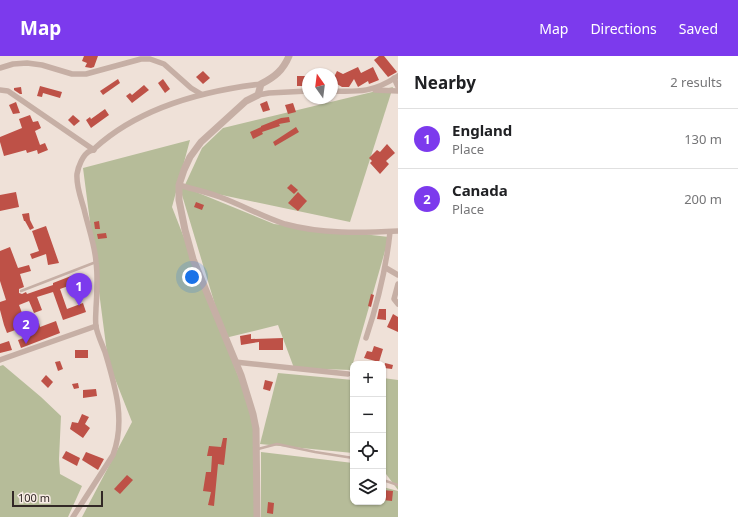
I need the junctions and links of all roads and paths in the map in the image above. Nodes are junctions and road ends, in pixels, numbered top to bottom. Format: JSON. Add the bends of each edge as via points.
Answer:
{"nodes":[{"id":1,"x":289,"y":56,"type":"edge"},
{"id":2,"x":0,"y":68,"type":"edge"},
{"id":3,"x":396,"y":77,"type":"edge"},
{"id":4,"x":261,"y":84,"type":"junction"},
{"id":5,"x":398,"y":87,"type":"edge"},
{"id":6,"x":0,"y":90,"type":"edge"},
{"id":7,"x":370,"y":90,"type":"junction"},
{"id":8,"x":302,"y":91,"type":"edge"},
{"id":9,"x":338,"y":91,"type":"edge"},
{"id":10,"x":398,"y":91,"type":"edge"},
{"id":11,"x":201,"y":94,"type":"junction"},
{"id":12,"x":258,"y":95,"type":"junction"},
{"id":13,"x":94,"y":150,"type":"junction"},
{"id":14,"x":179,"y":185,"type":"junction"},
{"id":15,"x":398,"y":231,"type":"edge"},
{"id":16,"x":390,"y":232,"type":"junction"},
{"id":17,"x":96,"y":262,"type":"junction"},
{"id":18,"x":386,"y":268,"type":"junction"},
{"id":19,"x":398,"y":275,"type":"edge"},
{"id":20,"x":398,"y":284,"type":"edge"},
{"id":21,"x":21,"y":291,"type":"dead end"},
{"id":22,"x":398,"y":304,"type":"edge"},
{"id":23,"x":96,"y":326,"type":"junction"},
{"id":24,"x":366,"y":338,"type":"dead end"},
{"id":25,"x":0,"y":360,"type":"edge"},
{"id":26,"x":236,"y":362,"type":"junction"},
{"id":27,"x":348,"y":374,"type":"dead end"},
{"id":28,"x":257,"y":449,"type":"junction"},
{"id":29,"x":350,"y":458,"type":"edge"},
{"id":30,"x":386,"y":481,"type":"edge"},
{"id":31,"x":398,"y":485,"type":"edge"},
{"id":32,"x":73,"y":517,"type":"edge"},
{"id":33,"x":257,"y":517,"type":"edge"}],
"edges":[{"from":1,"to":4,"type":"street","via":[[279,73]]},
{"from":2,"to":11,"type":"street","via":[[26,63],[72,74],[86,74],[141,59],[150,59],[164,64]]},
{"from":3,"to":5,"type":"street"},
{"from":3,"to":7,"type":"street"},
{"from":4,"to":11,"type":"street"},
{"from":4,"to":12,"type":"street"},
{"from":6,"to":13,"type":"street","via":[[8,91]]},
{"from":7,"to":9,"type":"street"},
{"from":7,"to":10,"type":"street"},
{"from":8,"to":12,"type":"street","via":[[268,92]]},
{"from":11,"to":13,"type":"street","via":[[163,106],[131,123]]},
{"from":12,"to":14,"type":"street","via":[[246,101],[201,142],[190,157]]},
{"from":13,"to":17,"type":"street","via":[[89,151],[77,173],[78,189]]},
{"from":14,"to":16,"type":"street","via":[[219,197],[285,224],[330,231]]},
{"from":14,"to":26,"type":"street","via":[[179,200],[193,259]]},
{"from":15,"to":16,"type":"street"},
{"from":16,"to":18,"type":"street"},
{"from":17,"to":21,"type":"lane"},
{"from":17,"to":23,"type":"street"},
{"from":18,"to":19,"type":"street"},
{"from":18,"to":24,"type":"street"},
{"from":20,"to":22,"type":"street","via":[[394,299]]},
{"from":23,"to":25,"type":"street"},
{"from":23,"to":32,"type":"street","via":[[114,380],[119,433],[113,455]]},
{"from":26,"to":27,"type":"street"},
{"from":26,"to":28,"type":"street","via":[[253,414]]},
{"from":28,"to":29,"type":"lane","via":[[277,444]]},
{"from":28,"to":33,"type":"street"},
{"from":30,"to":31,"type":"lane"}]}
